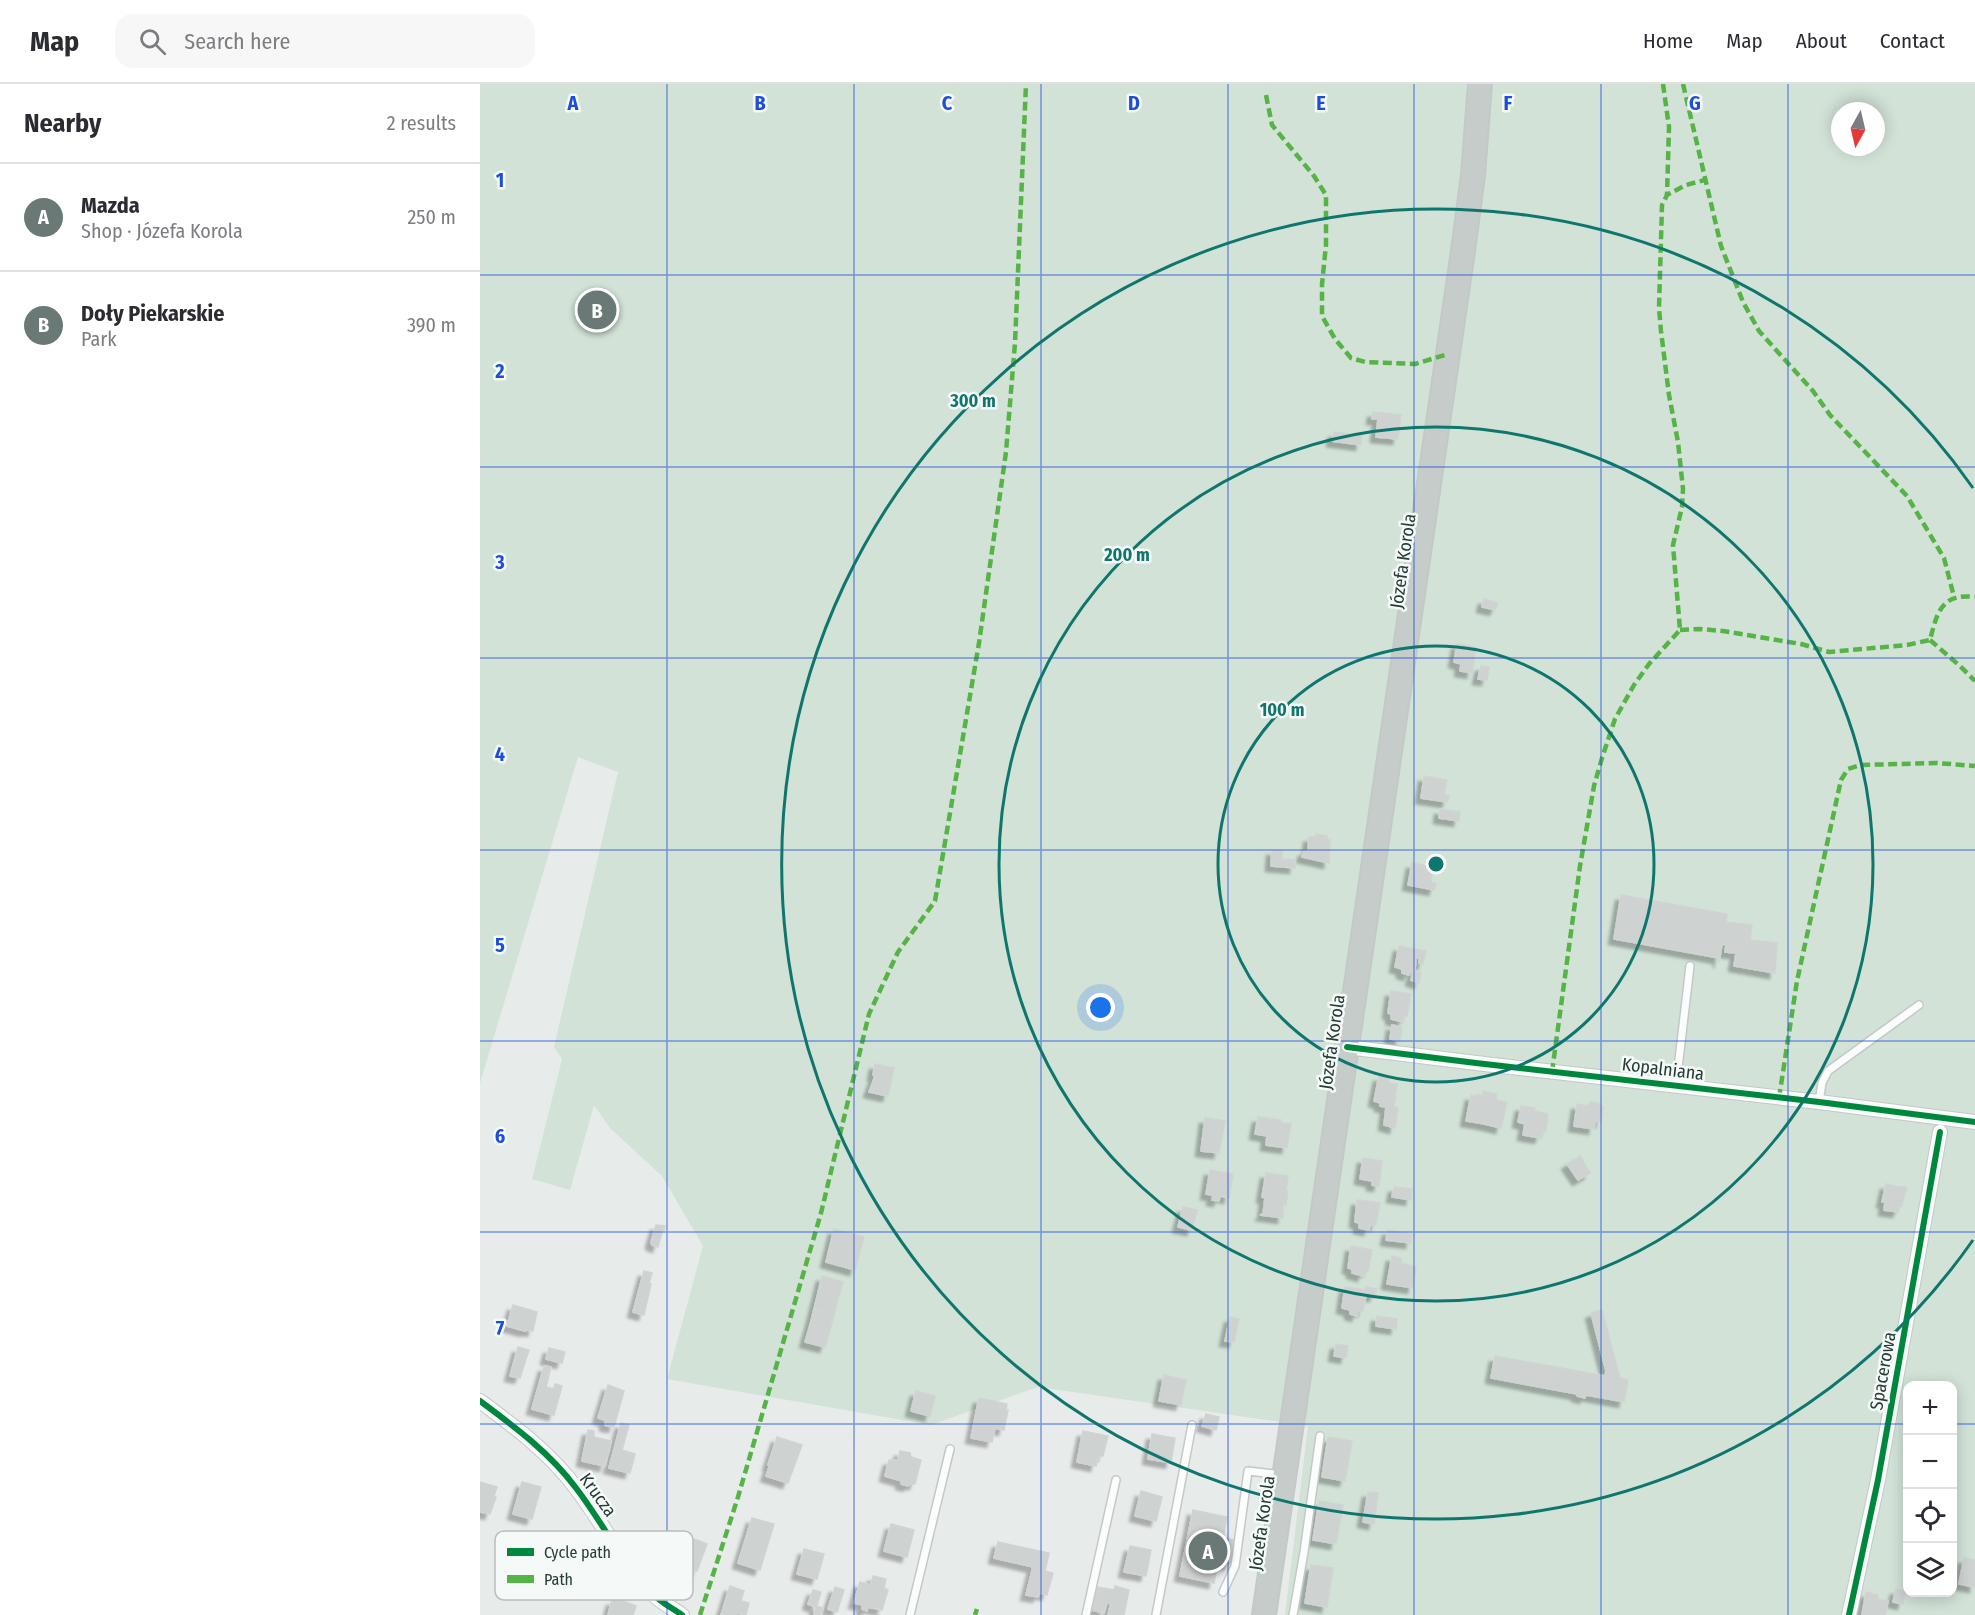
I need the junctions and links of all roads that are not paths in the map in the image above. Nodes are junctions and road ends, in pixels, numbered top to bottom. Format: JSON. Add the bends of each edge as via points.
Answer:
{"nodes":[{"id":1,"x":1480,"y":84,"type":"edge"},
{"id":2,"x":1689,"y":966,"type":"dead end"},
{"id":3,"x":1919,"y":1005,"type":"dead end"},
{"id":4,"x":1347,"y":1047,"type":"junction"},
{"id":5,"x":1676,"y":1085,"type":"junction"},
{"id":6,"x":1819,"y":1102,"type":"junction"},
{"id":7,"x":1975,"y":1122,"type":"edge"},
{"id":8,"x":1940,"y":1132,"type":"dead end"},
{"id":9,"x":480,"y":1401,"type":"edge"},
{"id":10,"x":1192,"y":1425,"type":"dead end"},
{"id":11,"x":1320,"y":1436,"type":"dead end"},
{"id":12,"x":950,"y":1449,"type":"dead end"},
{"id":13,"x":1284,"y":1475,"type":"junction"},
{"id":14,"x":1116,"y":1480,"type":"dead end"},
{"id":15,"x":606,"y":1531,"type":"edge"},
{"id":16,"x":1223,"y":1592,"type":"dead end"},
{"id":17,"x":660,"y":1600,"type":"edge"},
{"id":18,"x":682,"y":1615,"type":"edge"},
{"id":19,"x":910,"y":1615,"type":"edge"},
{"id":20,"x":1086,"y":1615,"type":"edge"},
{"id":21,"x":1156,"y":1615,"type":"edge"},
{"id":22,"x":1264,"y":1615,"type":"edge"},
{"id":23,"x":1293,"y":1615,"type":"edge"},
{"id":24,"x":1849,"y":1615,"type":"edge"}],
"edges":[{"from":1,"to":4,"type":"highway","name":"Józefa Korola","via":[[1463,251]]},
{"from":2,"to":5,"type":"lane"},
{"from":3,"to":6,"type":"lane","via":[[1828,1071]]},
{"from":4,"to":5,"type":"street","name":"Kopalniana"},
{"from":4,"to":13,"type":"highway","name":"Józefa Korola"},
{"from":5,"to":6,"type":"street","name":"Kopalniana"},
{"from":6,"to":7,"type":"street","name":"Kopalniana"},
{"from":8,"to":24,"type":"street","name":"Spacerowa","via":[[1878,1480]]},
{"from":9,"to":15,"type":"street","name":"Krucza","via":[[557,1465]]},
{"from":10,"to":21,"type":"lane"},
{"from":11,"to":23,"type":"lane"},
{"from":12,"to":19,"type":"lane"},
{"from":13,"to":16,"type":"lane","via":[[1248,1471],[1235,1566]]},
{"from":13,"to":22,"type":"highway","name":"Józefa Korola"},
{"from":14,"to":20,"type":"lane"},
{"from":17,"to":18,"type":"street","name":"Krucza"}]}
